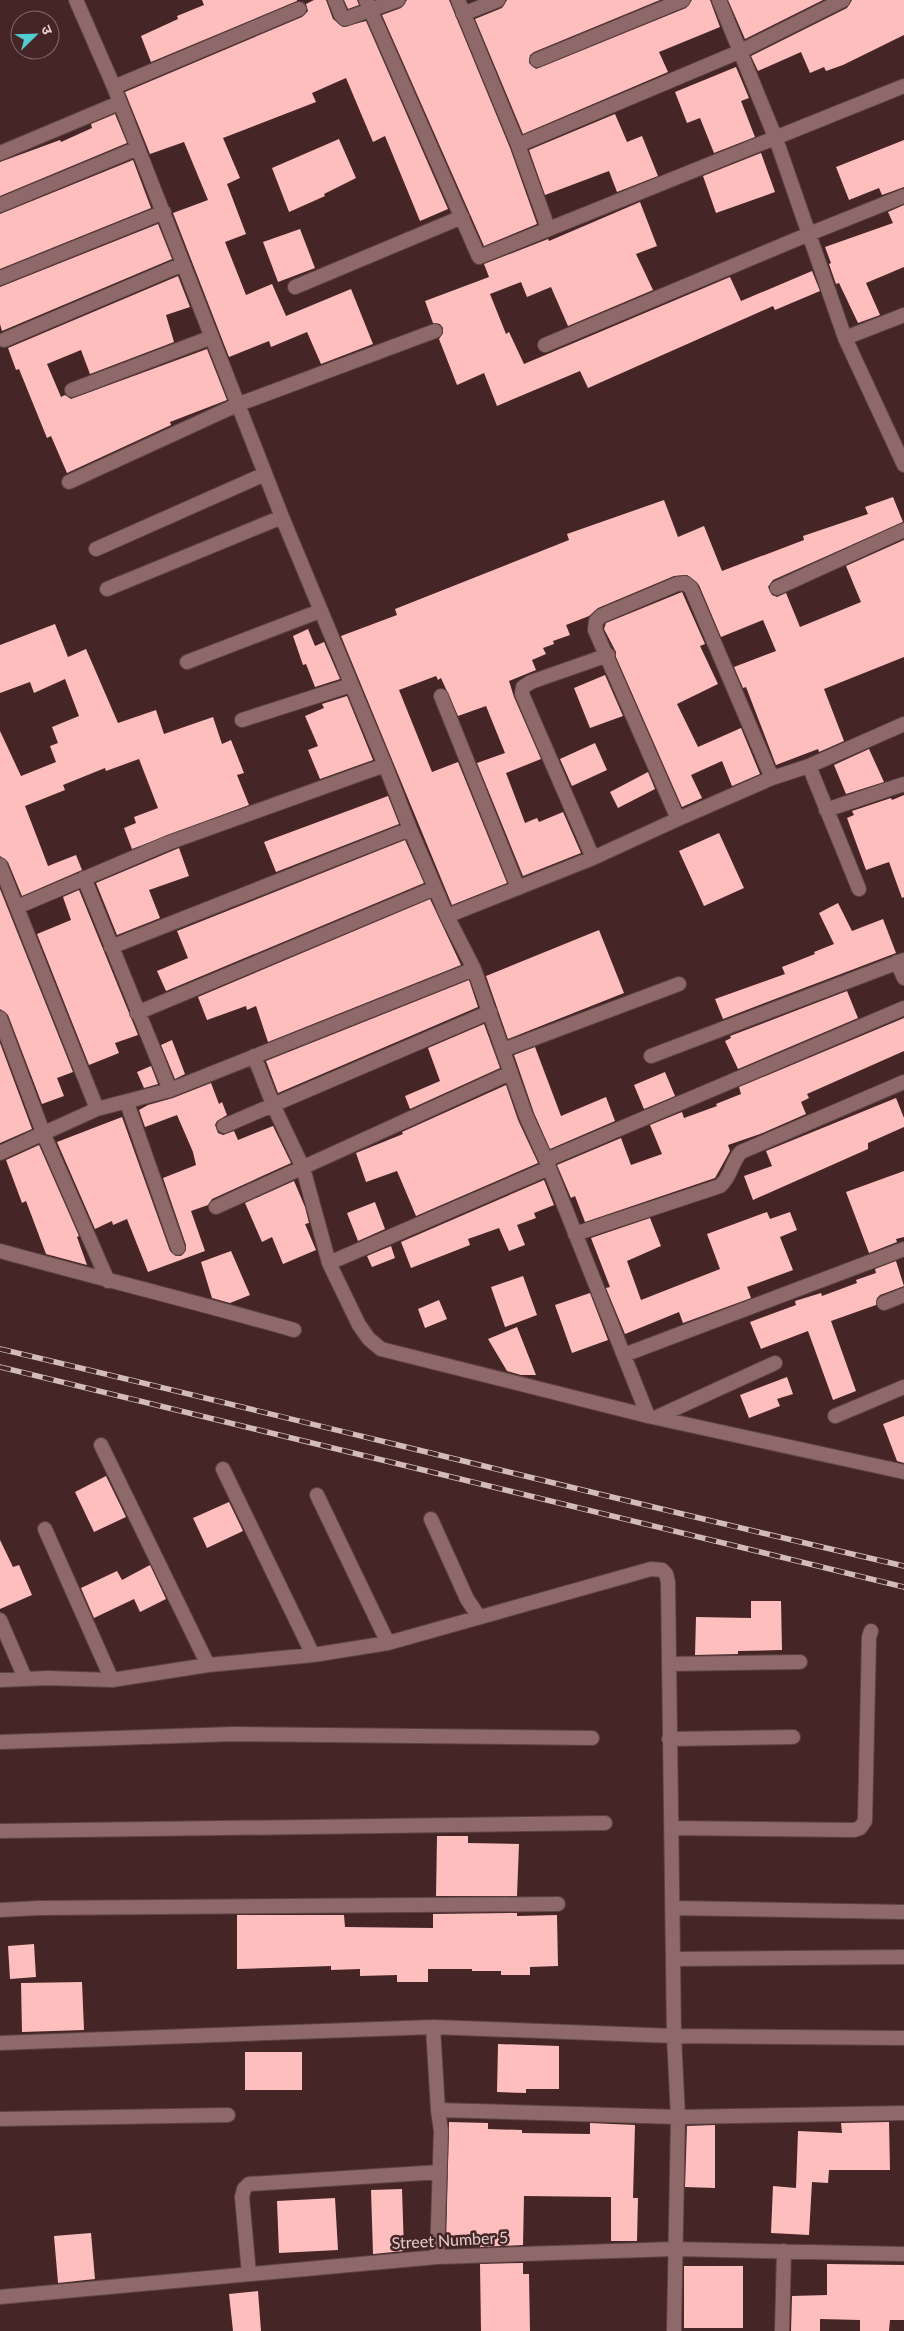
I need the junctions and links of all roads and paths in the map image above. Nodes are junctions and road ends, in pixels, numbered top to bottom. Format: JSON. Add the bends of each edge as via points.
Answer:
{"nodes":[{"id":1,"x":76,"y":0,"type":"edge"},
{"id":2,"x":335,"y":0,"type":"edge"},
{"id":3,"x":398,"y":0,"type":"edge"},
{"id":4,"x":458,"y":0,"type":"edge"},
{"id":5,"x":498,"y":0,"type":"edge"},
{"id":6,"x":683,"y":0,"type":"edge"},
{"id":7,"x":719,"y":0,"type":"edge"},
{"id":8,"x":843,"y":0,"type":"edge"},
{"id":9,"x":368,"y":5,"type":"edge"},
{"id":10,"x":298,"y":9,"type":"dead end"},
{"id":11,"x":463,"y":14,"type":"junction"},
{"id":12,"x":741,"y":51,"type":"junction"},
{"id":13,"x":537,"y":60,"type":"dead end"},
{"id":14,"x":904,"y":86,"type":"edge"},
{"id":15,"x":114,"y":87,"type":"junction"},
{"id":16,"x":119,"y":103,"type":"junction"},
{"id":17,"x":776,"y":139,"type":"junction"},
{"id":18,"x":518,"y":145,"type":"junction"},
{"id":19,"x":138,"y":148,"type":"junction"},
{"id":20,"x":0,"y":153,"type":"edge"},
{"id":21,"x":904,"y":196,"type":"edge"},
{"id":22,"x":0,"y":205,"type":"edge"},
{"id":23,"x":164,"y":212,"type":"junction"},
{"id":24,"x":462,"y":216,"type":"junction"},
{"id":25,"x":548,"y":228,"type":"junction"},
{"id":26,"x":809,"y":234,"type":"junction"},
{"id":27,"x":183,"y":264,"type":"junction"},
{"id":28,"x":0,"y":278,"type":"edge"},
{"id":29,"x":296,"y":287,"type":"dead end"},
{"id":30,"x":904,"y":314,"type":"edge"},
{"id":31,"x":435,"y":331,"type":"dead end"},
{"id":32,"x":212,"y":337,"type":"junction"},
{"id":33,"x":845,"y":338,"type":"junction"},
{"id":34,"x":4,"y":340,"type":"dead end"},
{"id":35,"x":545,"y":346,"type":"dead end"},
{"id":36,"x":72,"y":390,"type":"dead end"},
{"id":37,"x":239,"y":404,"type":"junction"},
{"id":38,"x":904,"y":465,"type":"edge"},
{"id":39,"x":266,"y":474,"type":"junction"},
{"id":40,"x":68,"y":482,"type":"dead end"},
{"id":41,"x":282,"y":517,"type":"junction"},
{"id":42,"x":904,"y":530,"type":"edge"},
{"id":43,"x":96,"y":549,"type":"dead end"},
{"id":44,"x":777,"y":588,"type":"dead end"},
{"id":45,"x":107,"y":589,"type":"dead end"},
{"id":46,"x":320,"y":611,"type":"junction"},
{"id":47,"x":608,"y":655,"type":"junction"},
{"id":48,"x":187,"y":662,"type":"dead end"},
{"id":49,"x":351,"y":685,"type":"junction"},
{"id":50,"x":441,"y":696,"type":"dead end"},
{"id":51,"x":242,"y":720,"type":"dead end"},
{"id":52,"x":904,"y":724,"type":"edge"},
{"id":53,"x":385,"y":765,"type":"junction"},
{"id":54,"x":808,"y":766,"type":"junction"},
{"id":55,"x":772,"y":778,"type":"junction"},
{"id":56,"x":904,"y":784,"type":"edge"},
{"id":57,"x":826,"y":810,"type":"junction"},
{"id":58,"x":678,"y":818,"type":"junction"},
{"id":59,"x":410,"y":829,"type":"junction"},
{"id":60,"x":593,"y":858,"type":"junction"},
{"id":61,"x":0,"y":865,"type":"edge"},
{"id":62,"x":84,"y":878,"type":"junction"},
{"id":63,"x":435,"y":888,"type":"junction"},
{"id":64,"x":518,"y":888,"type":"junction"},
{"id":65,"x":859,"y":889,"type":"dead end"},
{"id":66,"x":17,"y":907,"type":"junction"},
{"id":67,"x":447,"y":916,"type":"junction"},
{"id":68,"x":112,"y":947,"type":"junction"},
{"id":69,"x":901,"y":961,"type":"edge"},
{"id":70,"x":474,"y":969,"type":"junction"},
{"id":71,"x":904,"y":978,"type":"edge"},
{"id":72,"x":679,"y":984,"type":"dead end"},
{"id":73,"x":904,"y":1008,"type":"edge"},
{"id":74,"x":490,"y":1012,"type":"junction"},
{"id":75,"x":137,"y":1013,"type":"junction"},
{"id":76,"x":0,"y":1018,"type":"edge"},
{"id":77,"x":503,"y":1050,"type":"junction"},
{"id":78,"x":254,"y":1056,"type":"junction"},
{"id":79,"x":651,"y":1056,"type":"dead end"},
{"id":80,"x":510,"y":1073,"type":"junction"},
{"id":81,"x":904,"y":1082,"type":"edge"},
{"id":82,"x":170,"y":1090,"type":"junction"},
{"id":83,"x":127,"y":1102,"type":"junction"},
{"id":84,"x":274,"y":1107,"type":"junction"},
{"id":85,"x":97,"y":1109,"type":"junction"},
{"id":86,"x":224,"y":1126,"type":"dead end"},
{"id":87,"x":44,"y":1134,"type":"junction"},
{"id":88,"x":0,"y":1153,"type":"edge"},
{"id":89,"x":548,"y":1164,"type":"junction"},
{"id":90,"x":303,"y":1168,"type":"junction"},
{"id":91,"x":216,"y":1207,"type":"dead end"},
{"id":92,"x":575,"y":1234,"type":"junction"},
{"id":93,"x":178,"y":1248,"type":"dead end"},
{"id":94,"x":904,"y":1249,"type":"edge"},
{"id":95,"x":0,"y":1251,"type":"edge"},
{"id":96,"x":329,"y":1263,"type":"junction"},
{"id":97,"x":108,"y":1281,"type":"junction"},
{"id":98,"x":904,"y":1295,"type":"edge"},
{"id":99,"x":884,"y":1303,"type":"dead end"},
{"id":100,"x":294,"y":1330,"type":"dead end"},
{"id":101,"x":624,"y":1355,"type":"junction"},
{"id":102,"x":775,"y":1363,"type":"dead end"},
{"id":103,"x":904,"y":1387,"type":"edge"},
{"id":104,"x":653,"y":1416,"type":"junction"},
{"id":105,"x":836,"y":1416,"type":"dead end"},
{"id":106,"x":101,"y":1445,"type":"dead end"},
{"id":107,"x":223,"y":1469,"type":"dead end"},
{"id":108,"x":904,"y":1472,"type":"edge"},
{"id":109,"x":317,"y":1495,"type":"dead end"},
{"id":110,"x":431,"y":1519,"type":"dead end"},
{"id":111,"x":44,"y":1528,"type":"dead end"},
{"id":112,"x":479,"y":1616,"type":"junction"},
{"id":113,"x":0,"y":1620,"type":"edge"},
{"id":114,"x":871,"y":1631,"type":"dead end"},
{"id":115,"x":388,"y":1643,"type":"junction"},
{"id":116,"x":312,"y":1656,"type":"junction"},
{"id":117,"x":800,"y":1662,"type":"dead end"},
{"id":118,"x":670,"y":1664,"type":"junction"},
{"id":119,"x":208,"y":1665,"type":"junction"},
{"id":120,"x":25,"y":1678,"type":"junction"},
{"id":121,"x":0,"y":1680,"type":"edge"},
{"id":122,"x":112,"y":1680,"type":"junction"},
{"id":123,"x":793,"y":1737,"type":"dead end"},
{"id":124,"x":592,"y":1738,"type":"dead end"},
{"id":125,"x":669,"y":1739,"type":"junction"},
{"id":126,"x":0,"y":1742,"type":"edge"},
{"id":127,"x":605,"y":1824,"type":"dead end"},
{"id":128,"x":671,"y":1828,"type":"junction"},
{"id":129,"x":0,"y":1831,"type":"edge"},
{"id":130,"x":558,"y":1904,"type":"dead end"},
{"id":131,"x":673,"y":1908,"type":"junction"},
{"id":132,"x":0,"y":1910,"type":"edge"},
{"id":133,"x":904,"y":1912,"type":"edge"},
{"id":134,"x":904,"y":1957,"type":"edge"},
{"id":135,"x":674,"y":1959,"type":"junction"},
{"id":136,"x":433,"y":2027,"type":"junction"},
{"id":137,"x":674,"y":2036,"type":"junction"},
{"id":138,"x":904,"y":2038,"type":"edge"},
{"id":139,"x":0,"y":2043,"type":"edge"},
{"id":140,"x":438,"y":2110,"type":"junction"},
{"id":141,"x":904,"y":2113,"type":"edge"},
{"id":142,"x":228,"y":2115,"type":"dead end"},
{"id":143,"x":678,"y":2117,"type":"junction"},
{"id":144,"x":0,"y":2119,"type":"edge"},
{"id":145,"x":440,"y":2172,"type":"junction"},
{"id":146,"x":674,"y":2249,"type":"junction"},
{"id":147,"x":784,"y":2251,"type":"junction"},
{"id":148,"x":904,"y":2254,"type":"edge"},
{"id":149,"x":437,"y":2257,"type":"junction"},
{"id":150,"x":249,"y":2274,"type":"junction"},
{"id":151,"x":0,"y":2297,"type":"edge"},
{"id":152,"x":674,"y":2331,"type":"edge"},
{"id":153,"x":782,"y":2331,"type":"edge"}],
"edges":[{"from":1,"to":15,"type":"street"},
{"from":2,"to":9,"type":"street","via":[[345,19]]},
{"from":3,"to":9,"type":"street"},
{"from":4,"to":11,"type":"street"},
{"from":5,"to":11,"type":"street"},
{"from":6,"to":13,"type":"street"},
{"from":7,"to":12,"type":"street"},
{"from":8,"to":12,"type":"street"},
{"from":9,"to":24,"type":"street"},
{"from":10,"to":15,"type":"street"},
{"from":11,"to":18,"type":"street"},
{"from":12,"to":17,"type":"street"},
{"from":12,"to":18,"type":"street"},
{"from":14,"to":17,"type":"street"},
{"from":15,"to":16,"type":"street"},
{"from":16,"to":19,"type":"street"},
{"from":16,"to":20,"type":"street"},
{"from":17,"to":25,"type":"street"},
{"from":17,"to":26,"type":"street"},
{"from":18,"to":25,"type":"street"},
{"from":19,"to":22,"type":"street"},
{"from":19,"to":23,"type":"street"},
{"from":21,"to":26,"type":"street"},
{"from":23,"to":27,"type":"street"},
{"from":23,"to":28,"type":"street"},
{"from":24,"to":25,"type":"street","via":[[480,257]]},
{"from":24,"to":29,"type":"street"},
{"from":26,"to":33,"type":"street"},
{"from":26,"to":35,"type":"street"},
{"from":27,"to":32,"type":"street"},
{"from":27,"to":34,"type":"street"},
{"from":30,"to":33,"type":"street"},
{"from":31,"to":37,"type":"street"},
{"from":32,"to":36,"type":"street"},
{"from":32,"to":37,"type":"street"},
{"from":33,"to":38,"type":"street"},
{"from":37,"to":39,"type":"street"},
{"from":37,"to":40,"type":"street"},
{"from":39,"to":41,"type":"street"},
{"from":39,"to":43,"type":"street"},
{"from":41,"to":45,"type":"street"},
{"from":41,"to":46,"type":"street"},
{"from":42,"to":44,"type":"street"},
{"from":46,"to":48,"type":"street"},
{"from":46,"to":49,"type":"street"},
{"from":47,"to":55,"type":"street","via":[[596,630],[596,622],[601,616],[685,583],[691,588]]},
{"from":47,"to":58,"type":"street"},
{"from":47,"to":60,"type":"street","via":[[531,682],[523,687],[522,694]]},
{"from":49,"to":51,"type":"street"},
{"from":49,"to":53,"type":"street"},
{"from":50,"to":64,"type":"street"},
{"from":52,"to":54,"type":"street"},
{"from":53,"to":59,"type":"street"},
{"from":53,"to":62,"type":"street","via":[[168,843]]},
{"from":54,"to":55,"type":"street"},
{"from":54,"to":57,"type":"street"},
{"from":55,"to":58,"type":"street"},
{"from":56,"to":57,"type":"street"},
{"from":57,"to":65,"type":"street"},
{"from":58,"to":60,"type":"street"},
{"from":59,"to":63,"type":"street"},
{"from":59,"to":68,"type":"street"},
{"from":60,"to":64,"type":"street"},
{"from":61,"to":66,"type":"street"},
{"from":62,"to":66,"type":"street"},
{"from":62,"to":68,"type":"street"},
{"from":63,"to":67,"type":"street"},
{"from":63,"to":75,"type":"street"},
{"from":64,"to":67,"type":"street"},
{"from":66,"to":85,"type":"street"},
{"from":67,"to":70,"type":"street"},
{"from":68,"to":75,"type":"street"},
{"from":69,"to":71,"type":"street"},
{"from":69,"to":79,"type":"street"},
{"from":70,"to":74,"type":"street"},
{"from":70,"to":78,"type":"street"},
{"from":72,"to":77,"type":"street"},
{"from":73,"to":89,"type":"street"},
{"from":74,"to":77,"type":"street"},
{"from":74,"to":84,"type":"street"},
{"from":75,"to":82,"type":"street"},
{"from":76,"to":87,"type":"street"},
{"from":77,"to":80,"type":"street"},
{"from":78,"to":82,"type":"street"},
{"from":78,"to":84,"type":"street"},
{"from":80,"to":89,"type":"street"},
{"from":80,"to":90,"type":"street"},
{"from":81,"to":92,"type":"street","via":[[741,1152],[729,1178],[720,1186]]},
{"from":82,"to":83,"type":"street"},
{"from":83,"to":85,"type":"street"},
{"from":83,"to":93,"type":"street"},
{"from":84,"to":86,"type":"street"},
{"from":84,"to":90,"type":"street"},
{"from":85,"to":87,"type":"street"},
{"from":87,"to":88,"type":"street"},
{"from":87,"to":97,"type":"street"},
{"from":89,"to":92,"type":"street"},
{"from":89,"to":96,"type":"street"},
{"from":90,"to":91,"type":"street"},
{"from":90,"to":96,"type":"street"},
{"from":92,"to":101,"type":"street"},
{"from":94,"to":101,"type":"street"},
{"from":95,"to":97,"type":"street"},
{"from":96,"to":104,"type":"street","via":[[359,1325],[381,1349]]},
{"from":97,"to":100,"type":"street","via":[[203,1303]]},
{"from":98,"to":99,"type":"street"},
{"from":101,"to":104,"type":"street"},
{"from":102,"to":104,"type":"street"},
{"from":103,"to":105,"type":"street"},
{"from":104,"to":108,"type":"street"},
{"from":106,"to":119,"type":"street"},
{"from":107,"to":116,"type":"street"},
{"from":109,"to":115,"type":"street"},
{"from":110,"to":112,"type":"street","via":[[467,1599]]},
{"from":111,"to":122,"type":"street"},
{"from":112,"to":115,"type":"street"},
{"from":112,"to":118,"type":"street","via":[[657,1569],[666,1574],[668,1582]]},
{"from":113,"to":120,"type":"street"},
{"from":114,"to":128,"type":"street","via":[[868,1637],[863,1825],[854,1830]]},
{"from":115,"to":116,"type":"street"},
{"from":116,"to":119,"type":"street"},
{"from":117,"to":118,"type":"street"},
{"from":118,"to":125,"type":"street"},
{"from":119,"to":122,"type":"street"},
{"from":120,"to":121,"type":"street"},
{"from":120,"to":122,"type":"street"},
{"from":123,"to":125,"type":"street"},
{"from":124,"to":126,"type":"street","via":[[233,1734]]},
{"from":125,"to":128,"type":"street"},
{"from":127,"to":129,"type":"street"},
{"from":128,"to":131,"type":"street"},
{"from":130,"to":132,"type":"street"},
{"from":131,"to":133,"type":"street"},
{"from":131,"to":135,"type":"street"},
{"from":134,"to":135,"type":"street"},
{"from":135,"to":137,"type":"street"},
{"from":136,"to":137,"type":"street"},
{"from":136,"to":139,"type":"street"},
{"from":136,"to":140,"type":"street"},
{"from":137,"to":138,"type":"street"},
{"from":137,"to":143,"type":"street"},
{"from":140,"to":143,"type":"street"},
{"from":140,"to":145,"type":"street","via":[[442,2131]]},
{"from":141,"to":143,"type":"street"},
{"from":142,"to":144,"type":"street"},
{"from":143,"to":146,"type":"street"},
{"from":145,"to":149,"type":"street"},
{"from":145,"to":150,"type":"street","via":[[249,2184],[242,2197]]},
{"from":146,"to":147,"type":"street","name":"Street Number 5"},
{"from":146,"to":149,"type":"street","name":"Street Number 5"},
{"from":146,"to":152,"type":"street"},
{"from":147,"to":148,"type":"street","name":"Street Number 5"},
{"from":147,"to":153,"type":"street"},
{"from":149,"to":150,"type":"street","name":"Street Number 5"},
{"from":150,"to":151,"type":"street","name":"Street Number 5"}]}
